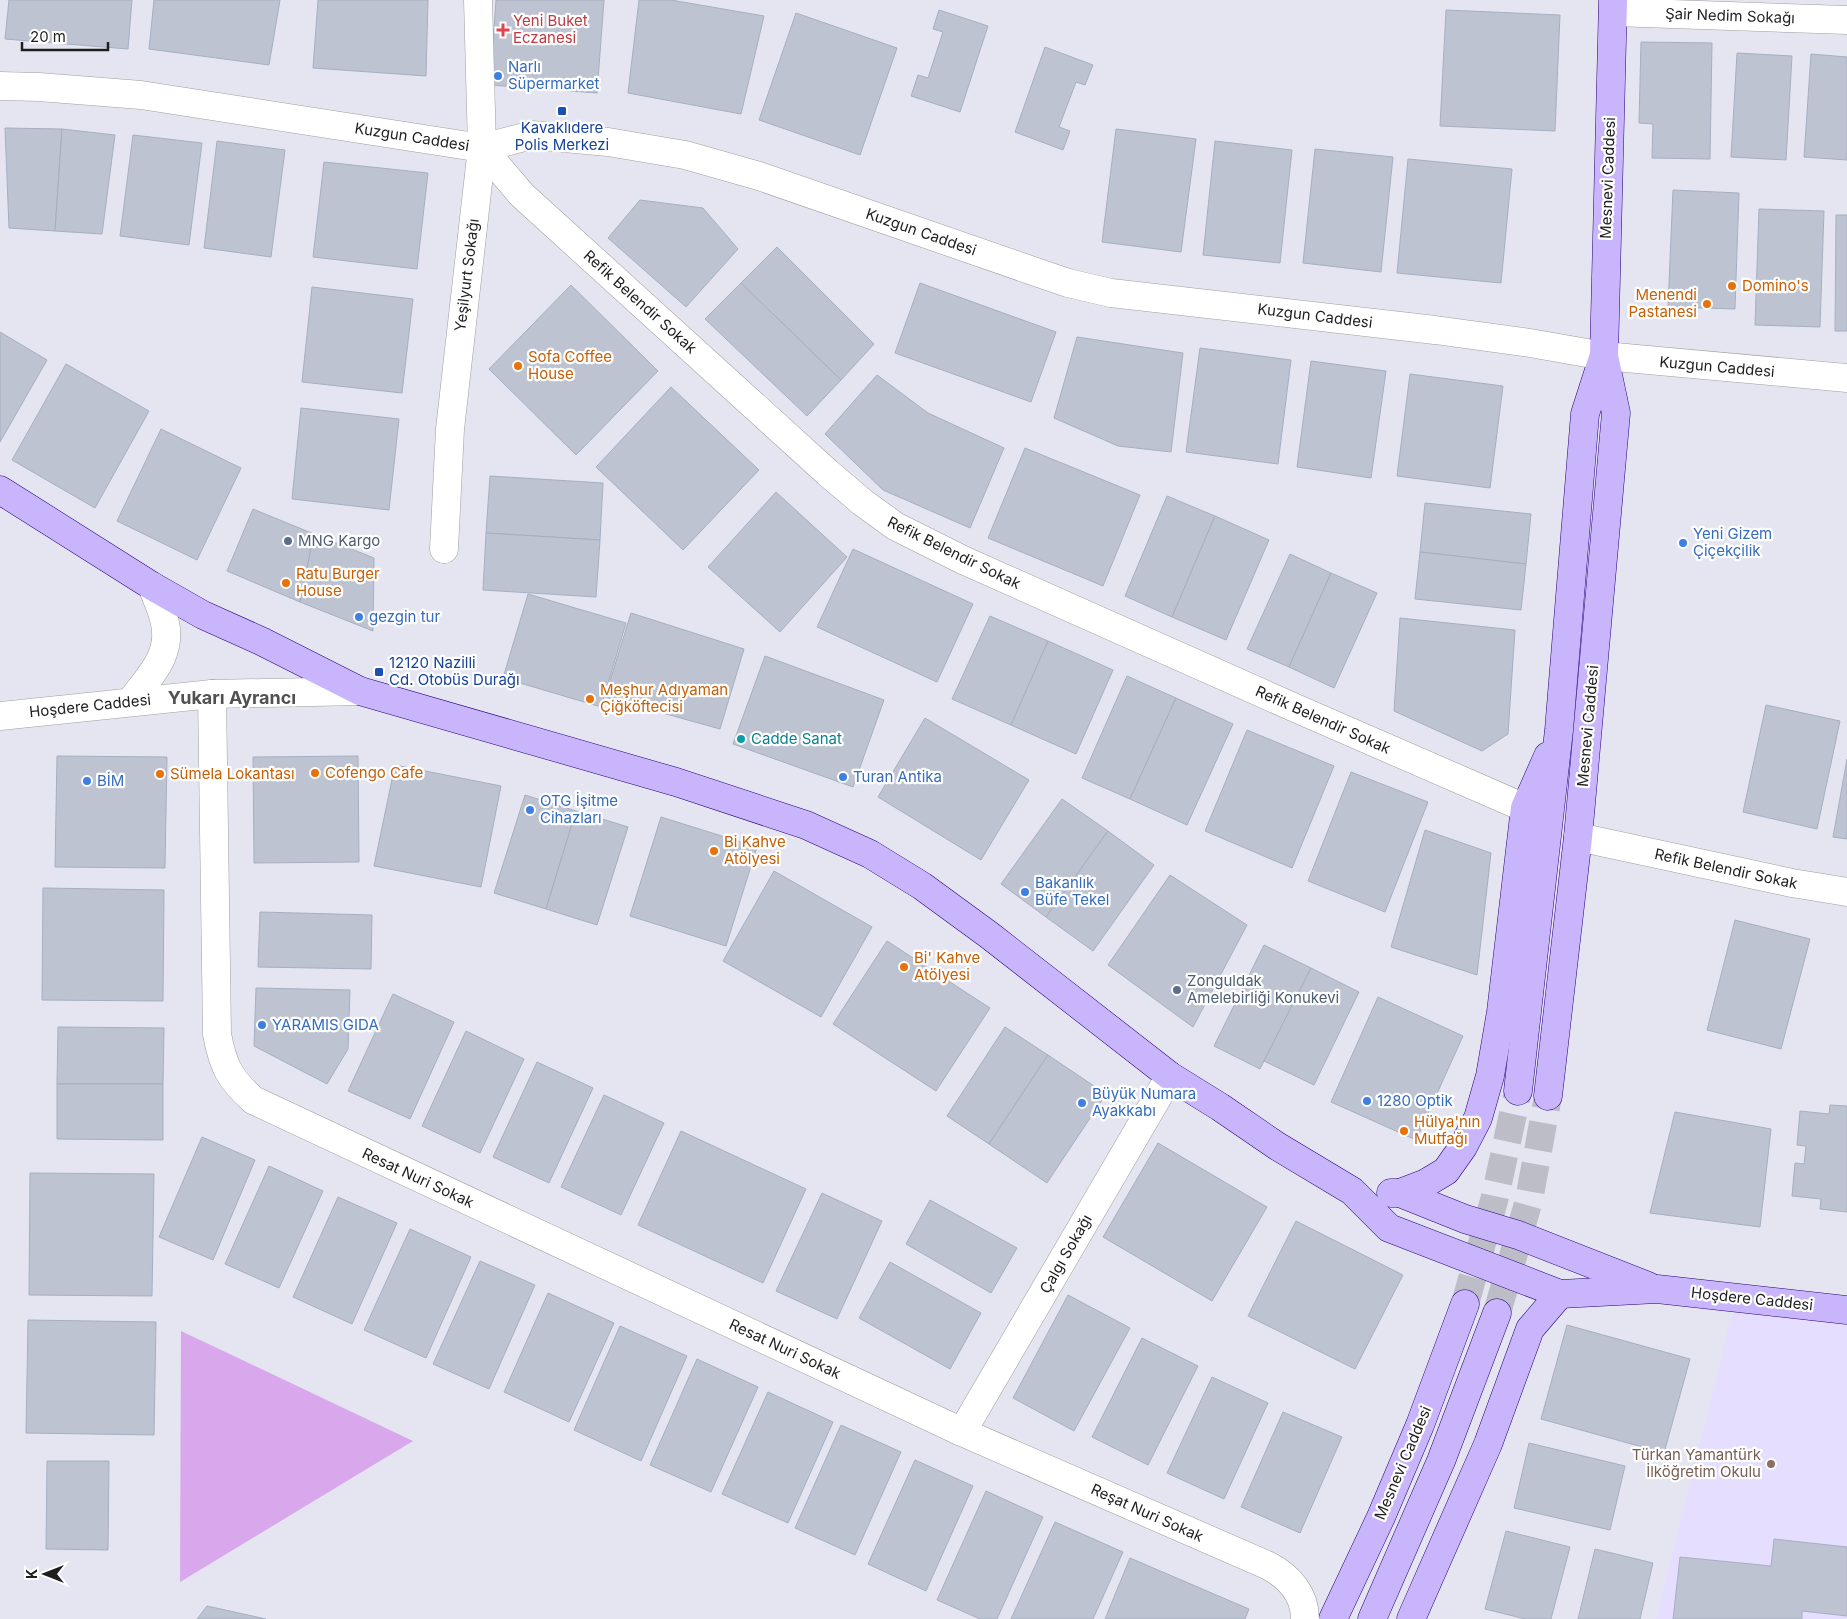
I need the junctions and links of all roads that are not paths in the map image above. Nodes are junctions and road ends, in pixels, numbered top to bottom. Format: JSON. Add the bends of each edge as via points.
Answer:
{"nodes":[{"id":1,"x":478,"y":0,"type":"edge"},
{"id":2,"x":1613,"y":6,"type":"edge"},
{"id":3,"x":1847,"y":20,"type":"edge"},
{"id":4,"x":0,"y":86,"type":"edge"},
{"id":5,"x":482,"y":148,"type":"junction"},
{"id":6,"x":1604,"y":356,"type":"junction"},
{"id":7,"x":1847,"y":378,"type":"edge"},
{"id":8,"x":0,"y":490,"type":"edge"},
{"id":9,"x":444,"y":549,"type":"dead end"},
{"id":10,"x":152,"y":586,"type":"junction"},
{"id":11,"x":360,"y":691,"type":"junction"},
{"id":12,"x":212,"y":694,"type":"junction"},
{"id":13,"x":132,"y":701,"type":"junction"},
{"id":14,"x":0,"y":716,"type":"edge"},
{"id":15,"x":1559,"y":730,"type":"junction"},
{"id":16,"x":1525,"y":808,"type":"junction"},
{"id":17,"x":1578,"y":836,"type":"junction"},
{"id":18,"x":1847,"y":892,"type":"edge"},
{"id":19,"x":1170,"y":1076,"type":"junction"},
{"id":20,"x":1518,"y":1091,"type":"tunnel mouth"},
{"id":21,"x":1548,"y":1096,"type":"tunnel mouth"},
{"id":22,"x":1352,"y":1191,"type":"junction"},
{"id":23,"x":1400,"y":1193,"type":"junction"},
{"id":24,"x":1657,"y":1289,"type":"junction"},
{"id":25,"x":1560,"y":1294,"type":"junction"},
{"id":26,"x":1465,"y":1304,"type":"tunnel mouth"},
{"id":27,"x":1847,"y":1310,"type":"edge"},
{"id":28,"x":1497,"y":1313,"type":"tunnel mouth"},
{"id":29,"x":962,"y":1432,"type":"junction"},
{"id":30,"x":1305,"y":1619,"type":"edge"},
{"id":31,"x":1332,"y":1619,"type":"edge"},
{"id":32,"x":1372,"y":1619,"type":"edge"},
{"id":33,"x":1411,"y":1619,"type":"edge"}],
"edges":[{"from":1,"to":5,"type":"street","name":"Yeşilyurt Sokağı"},
{"from":2,"to":3,"type":"street","name":"Şair Nedim Sokağı"},
{"from":2,"to":6,"type":"main road","name":"Mesnevi Caddesi"},
{"from":4,"to":5,"type":"street","name":"Kuzgun Caddesi","via":[[141,95]]},
{"from":5,"to":6,"type":"street","name":"Kuzgun Caddesi","via":[[532,135],[608,142],[685,155],[759,176],[1068,283],[1110,293],[1434,330]]},
{"from":5,"to":9,"type":"street","name":"Yeşilyurt Sokağı","via":[[450,429]]},
{"from":5,"to":16,"type":"street","name":"Refik Belendir Sokak","via":[[522,195],[828,473],[895,526],[990,572]]},
{"from":6,"to":7,"type":"street","name":"Kuzgun Caddesi"},
{"from":6,"to":15,"type":"main road","name":"Mesnevi Caddesi","via":[[1585,414]]},
{"from":6,"to":17,"type":"main road","name":"Mesnevi Caddesi","via":[[1616,413]]},
{"from":8,"to":10,"type":"main road"},
{"from":10,"to":11,"type":"main road","via":[[203,615]]},
{"from":10,"to":13,"type":"street","via":[[164,618],[166,645],[160,663]]},
{"from":11,"to":12,"type":"street","name":"Hoşdere Caddesi"},
{"from":11,"to":19,"type":"main road","via":[[676,782],[806,825],[870,854],[922,886]]},
{"from":12,"to":13,"type":"street","name":"Hoşdere Caddesi"},
{"from":12,"to":29,"type":"street","name":"Resat Nuri Sokak","via":[[217,1034],[221,1058],[238,1087],[272,1110]]},
{"from":13,"to":14,"type":"street","name":"Hoşdere Caddesi"},
{"from":15,"to":16,"type":"main road"},
{"from":15,"to":20,"type":"main road","name":"Mesnevi Caddesi"},
{"from":16,"to":23,"type":"main road","via":[[1500,1012],[1490,1076],[1478,1118],[1446,1171]]},
{"from":17,"to":18,"type":"street","name":"Refik Belendir Sokak"},
{"from":17,"to":21,"type":"main road","name":"Mesnevi Caddesi"},
{"from":19,"to":22,"type":"main road"},
{"from":19,"to":29,"type":"street","name":"Çalgı Sokağı"},
{"from":22,"to":23,"type":"main road"},
{"from":22,"to":25,"type":"main road","via":[[1389,1228]]},
{"from":23,"to":24,"type":"main road"},
{"from":24,"to":25,"type":"main road"},
{"from":24,"to":27,"type":"main road","name":"Hoşdere Caddesi"},
{"from":25,"to":33,"type":"main road","via":[[1530,1329],[1488,1444]]},
{"from":26,"to":31,"type":"main road","name":"Mesnevi Caddesi","via":[[1412,1442]]},
{"from":28,"to":32,"type":"main road","via":[[1441,1461]]},
{"from":29,"to":30,"type":"street","name":"Reşat Nuri Sokak","via":[[1281,1573],[1300,1596]]}]}
